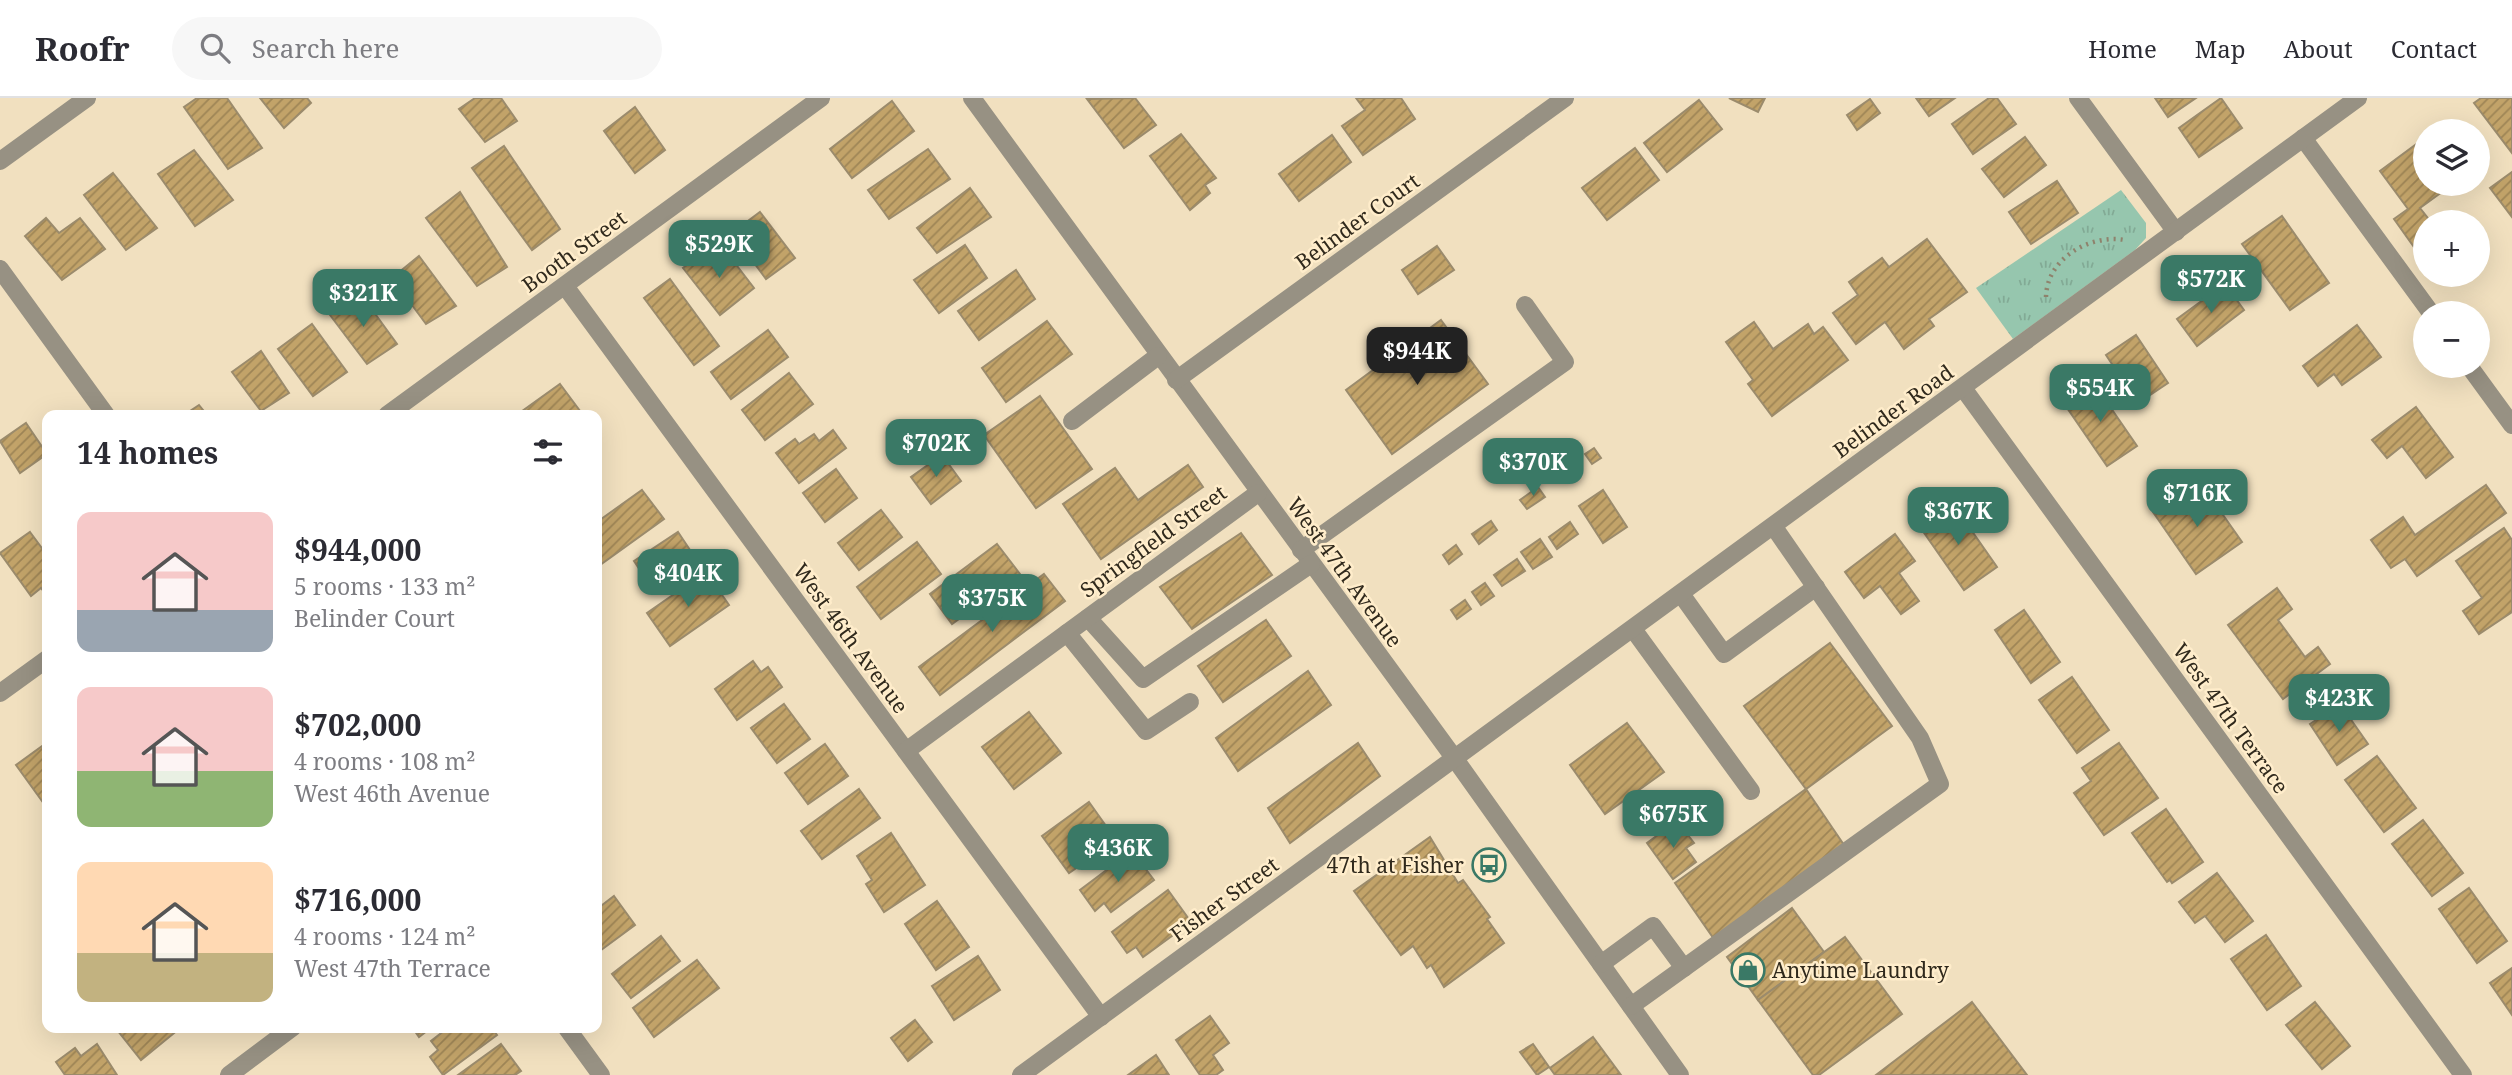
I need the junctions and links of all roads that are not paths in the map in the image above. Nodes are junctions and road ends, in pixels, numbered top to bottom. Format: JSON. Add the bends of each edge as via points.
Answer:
{"nodes":[{"id":1,"x":88,"y":98,"type":"edge"},
{"id":2,"x":821,"y":98,"type":"edge"},
{"id":3,"x":972,"y":98,"type":"edge"},
{"id":4,"x":1565,"y":98,"type":"edge"},
{"id":5,"x":2078,"y":98,"type":"edge"},
{"id":6,"x":2358,"y":98,"type":"edge"},
{"id":7,"x":2303,"y":138,"type":"junction"},
{"id":8,"x":0,"y":161,"type":"edge"},
{"id":9,"x":2176,"y":232,"type":"junction"},
{"id":10,"x":0,"y":269,"type":"edge"},
{"id":11,"x":565,"y":286,"type":"junction"},
{"id":12,"x":2422,"y":301,"type":"edge"},
{"id":13,"x":1525,"y":306,"type":"dead end"},
{"id":14,"x":1158,"y":356,"type":"junction"},
{"id":15,"x":2478,"y":378,"type":"edge"},
{"id":16,"x":1176,"y":380,"type":"junction"},
{"id":17,"x":1963,"y":388,"type":"junction"},
{"id":18,"x":102,"y":410,"type":"edge"},
{"id":19,"x":394,"y":410,"type":"edge"},
{"id":20,"x":1072,"y":421,"type":"dead end"},
{"id":21,"x":2512,"y":425,"type":"edge"},
{"id":22,"x":1258,"y":493,"type":"junction"},
{"id":23,"x":1774,"y":527,"type":"junction"},
{"id":24,"x":1306,"y":557,"type":"junction"},
{"id":25,"x":1816,"y":587,"type":"junction"},
{"id":26,"x":1681,"y":594,"type":"junction"},
{"id":27,"x":1088,"y":618,"type":"junction"},
{"id":28,"x":1633,"y":629,"type":"junction"},
{"id":29,"x":1067,"y":633,"type":"junction"},
{"id":30,"x":42,"y":663,"type":"edge"},
{"id":31,"x":0,"y":693,"type":"edge"},
{"id":32,"x":1190,"y":702,"type":"dead end"},
{"id":33,"x":906,"y":751,"type":"junction"},
{"id":34,"x":1455,"y":759,"type":"junction"},
{"id":35,"x":1751,"y":791,"type":"dead end"},
{"id":36,"x":1601,"y":964,"type":"junction"},
{"id":37,"x":1684,"y":968,"type":"junction"},
{"id":38,"x":1631,"y":1006,"type":"junction"},
{"id":39,"x":1101,"y":1017,"type":"junction"},
{"id":40,"x":285,"y":1033,"type":"edge"},
{"id":41,"x":570,"y":1033,"type":"edge"},
{"id":42,"x":229,"y":1075,"type":"edge"},
{"id":43,"x":601,"y":1075,"type":"edge"},
{"id":44,"x":1021,"y":1075,"type":"edge"},
{"id":45,"x":1680,"y":1075,"type":"edge"},
{"id":46,"x":2463,"y":1075,"type":"edge"}],
"edges":[{"from":1,"to":8,"type":"street"},
{"from":2,"to":11,"type":"street","name":"Booth Street"},
{"from":3,"to":14,"type":"street","name":"West 47th Avenue"},
{"from":4,"to":16,"type":"street","name":"Belinder Court"},
{"from":5,"to":9,"type":"street"},
{"from":6,"to":7,"type":"street","name":"Belinder Road"},
{"from":7,"to":9,"type":"street","name":"Belinder Road"},
{"from":7,"to":12,"type":"street"},
{"from":9,"to":17,"type":"street","name":"Belinder Road"},
{"from":10,"to":18,"type":"street"},
{"from":11,"to":19,"type":"street","name":"Booth Street"},
{"from":11,"to":33,"type":"street","name":"West 46th Avenue"},
{"from":13,"to":24,"type":"street","via":[[1565,362]]},
{"from":14,"to":16,"type":"street","name":"West 47th Avenue"},
{"from":14,"to":20,"type":"street"},
{"from":15,"to":21,"type":"street"},
{"from":16,"to":22,"type":"street","name":"West 47th Avenue"},
{"from":17,"to":23,"type":"street","name":"Belinder Road"},
{"from":17,"to":46,"type":"street","name":"West 47th Terrace"},
{"from":22,"to":24,"type":"street","name":"West 47th Avenue"},
{"from":22,"to":27,"type":"street","name":"Springfield Street"},
{"from":23,"to":25,"type":"street"},
{"from":23,"to":26,"type":"street","name":"Belinder Road"},
{"from":24,"to":27,"type":"street","via":[[1143,679]]},
{"from":24,"to":34,"type":"street","name":"West 47th Avenue"},
{"from":25,"to":26,"type":"street","via":[[1724,654]]},
{"from":25,"to":37,"type":"street","via":[[1920,738],[1940,784]]},
{"from":26,"to":28,"type":"street","name":"Belinder Road"},
{"from":27,"to":29,"type":"street","name":"Springfield Street"},
{"from":28,"to":34,"type":"street","name":"Belinder Road"},
{"from":28,"to":35,"type":"street"},
{"from":29,"to":32,"type":"street","via":[[1146,731]]},
{"from":29,"to":33,"type":"street","name":"Springfield Street"},
{"from":30,"to":31,"type":"street"},
{"from":33,"to":39,"type":"street","name":"West 46th Avenue"},
{"from":34,"to":36,"type":"street","name":"West 47th Avenue"},
{"from":34,"to":39,"type":"street","name":"Fisher Street"},
{"from":36,"to":37,"type":"street","via":[[1653,926]]},
{"from":36,"to":38,"type":"street","name":"West 47th Avenue"},
{"from":37,"to":38,"type":"street"},
{"from":38,"to":45,"type":"street","name":"West 47th Avenue"},
{"from":39,"to":44,"type":"street","name":"Fisher Street"},
{"from":40,"to":42,"type":"street"},
{"from":41,"to":43,"type":"street"}]}
